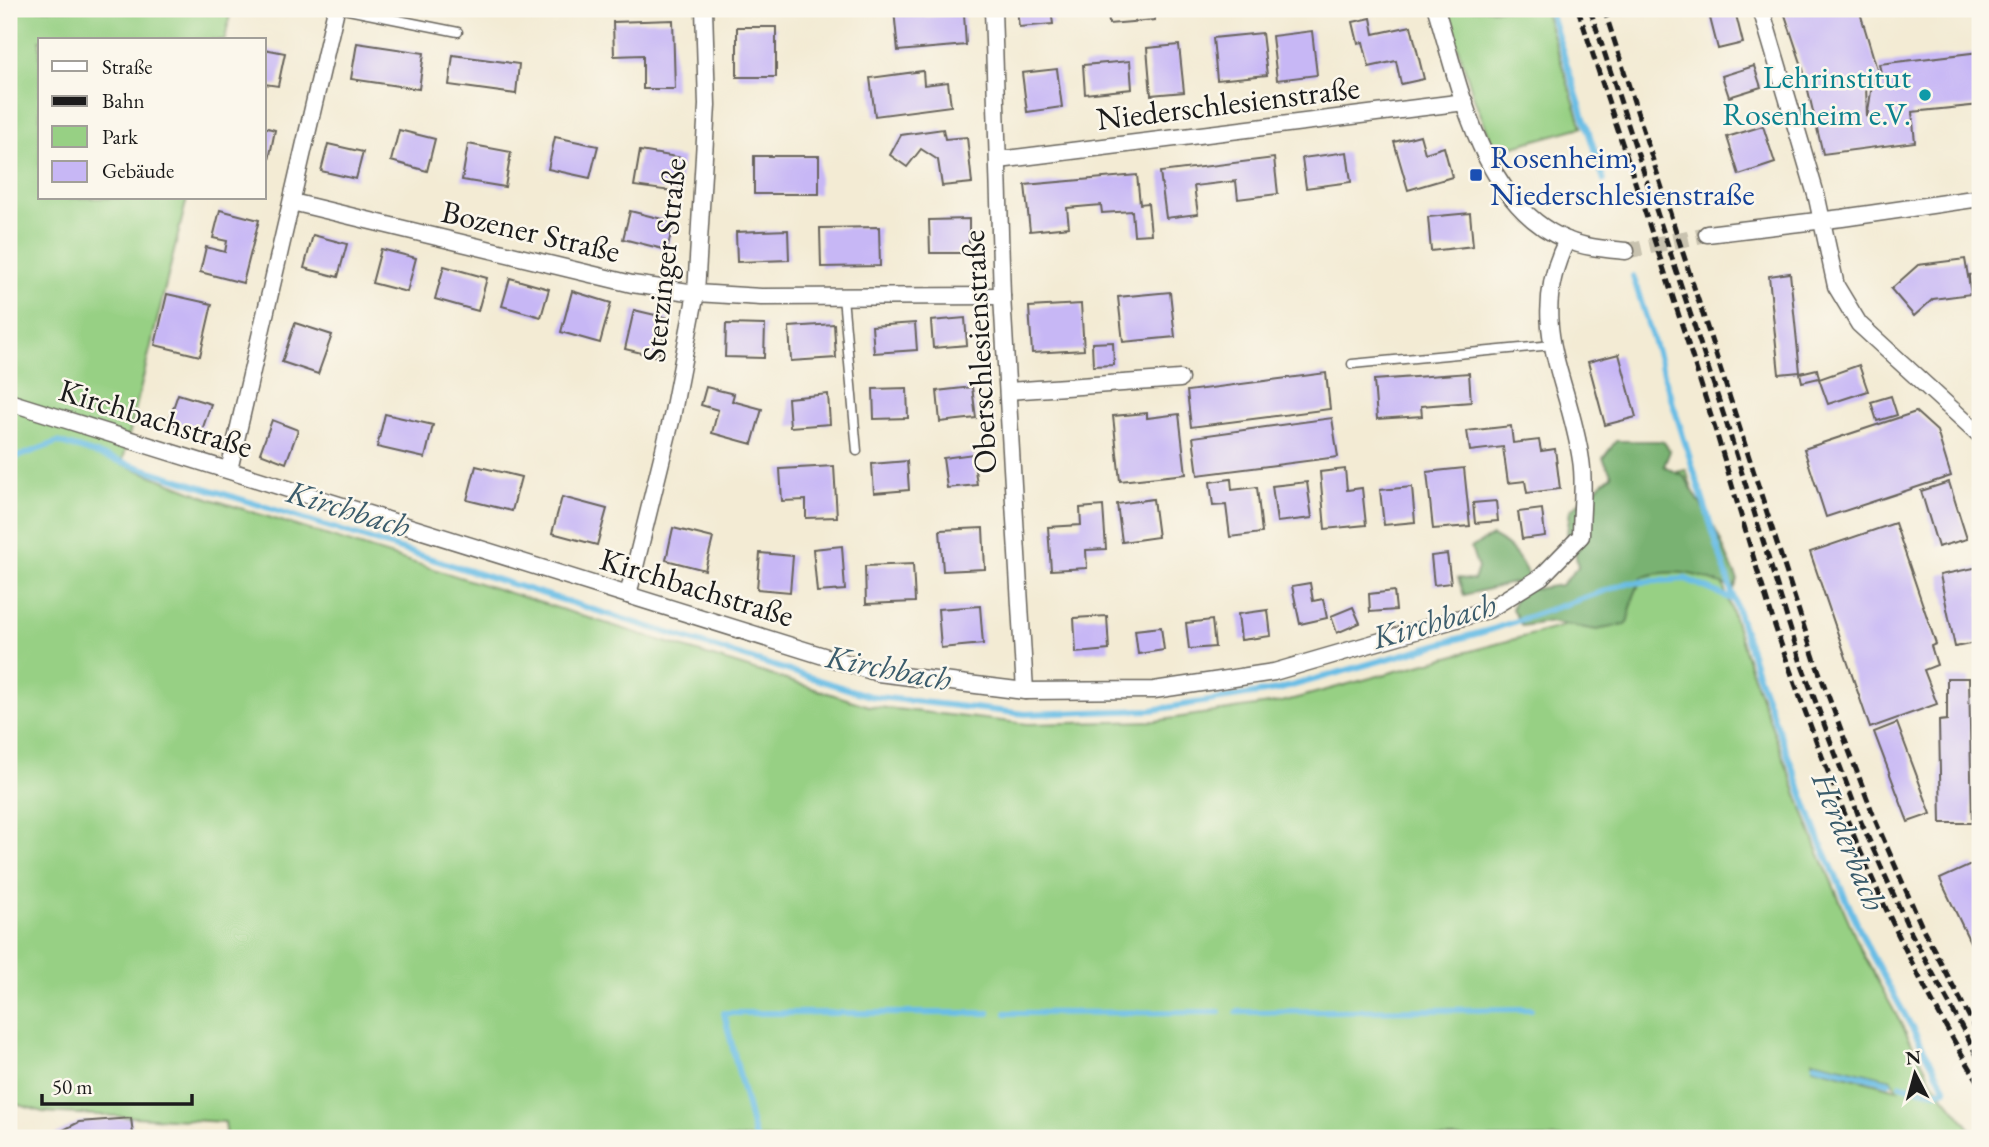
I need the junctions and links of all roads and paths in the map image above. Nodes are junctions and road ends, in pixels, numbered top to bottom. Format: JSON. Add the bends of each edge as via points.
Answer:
{"nodes":[{"id":1,"x":335,"y":9,"type":"edge"},
{"id":2,"x":343,"y":9,"type":"edge"},
{"id":3,"x":704,"y":9,"type":"edge"},
{"id":4,"x":993,"y":9,"type":"edge"},
{"id":5,"x":1436,"y":9,"type":"edge"},
{"id":6,"x":1761,"y":9,"type":"edge"},
{"id":7,"x":458,"y":32,"type":"dead end"},
{"id":8,"x":1465,"y":102,"type":"junction"},
{"id":9,"x":999,"y":160,"type":"junction"},
{"id":10,"x":1980,"y":198,"type":"edge"},
{"id":11,"x":292,"y":202,"type":"junction"},
{"id":12,"x":1823,"y":220,"type":"junction"},
{"id":13,"x":1707,"y":234,"type":"tunnel mouth"},
{"id":14,"x":1567,"y":240,"type":"junction"},
{"id":15,"x":1626,"y":251,"type":"tunnel mouth"},
{"id":16,"x":696,"y":293,"type":"junction"},
{"id":17,"x":1002,"y":296,"type":"junction"},
{"id":18,"x":843,"y":297,"type":"junction"},
{"id":19,"x":1552,"y":345,"type":"junction"},
{"id":20,"x":1352,"y":364,"type":"dead end"},
{"id":21,"x":1180,"y":379,"type":"dead end"},
{"id":22,"x":1008,"y":391,"type":"junction"},
{"id":23,"x":9,"y":402,"type":"edge"},
{"id":24,"x":1980,"y":435,"type":"edge"},
{"id":25,"x":857,"y":451,"type":"dead end"},
{"id":26,"x":229,"y":470,"type":"junction"},
{"id":27,"x":628,"y":595,"type":"junction"},
{"id":28,"x":1025,"y":691,"type":"junction"}],
"edges":[{"from":1,"to":11,"type":"street"},
{"from":2,"to":7,"type":"lane"},
{"from":3,"to":16,"type":"street","name":"Sterzinger Straße","via":[[707,105]]},
{"from":4,"to":9,"type":"street","name":"Oberschlesienstraße"},
{"from":5,"to":8,"type":"street"},
{"from":6,"to":12,"type":"street"},
{"from":8,"to":9,"type":"street","name":"Niederschlesienstraße"},
{"from":8,"to":14,"type":"street","via":[[1500,184],[1538,224]]},
{"from":9,"to":17,"type":"street","name":"Oberschlesienstraße"},
{"from":10,"to":12,"type":"street"},
{"from":11,"to":16,"type":"street","name":"Bozener Straße","via":[[632,284]]},
{"from":11,"to":26,"type":"street"},
{"from":12,"to":13,"type":"street"},
{"from":12,"to":24,"type":"street","via":[[1836,286],[1859,324]]},
{"from":14,"to":15,"type":"street"},
{"from":14,"to":19,"type":"street","name":"Kirchbachstraße","via":[[1550,283]]},
{"from":16,"to":18,"type":"street","name":"Bozener Straße"},
{"from":16,"to":27,"type":"street","name":"Sterzinger Straße","via":[[672,417]]},
{"from":17,"to":18,"type":"street","name":"Bozener Straße"},
{"from":17,"to":22,"type":"street","name":"Oberschlesienstraße"},
{"from":18,"to":25,"type":"lane"},
{"from":19,"to":20,"type":"lane"},
{"from":19,"to":28,"type":"street","name":"Kirchbachstraße","via":[[1582,462],[1580,536],[1541,577],[1488,610],[1274,672],[1154,690]]},
{"from":21,"to":22,"type":"street"},
{"from":22,"to":28,"type":"street","name":"Oberschlesienstraße"},
{"from":23,"to":26,"type":"street","name":"Kirchbachstraße"},
{"from":26,"to":27,"type":"street","name":"Kirchbachstraße"},
{"from":27,"to":28,"type":"street","name":"Kirchbachstraße","via":[[878,673]]}]}
